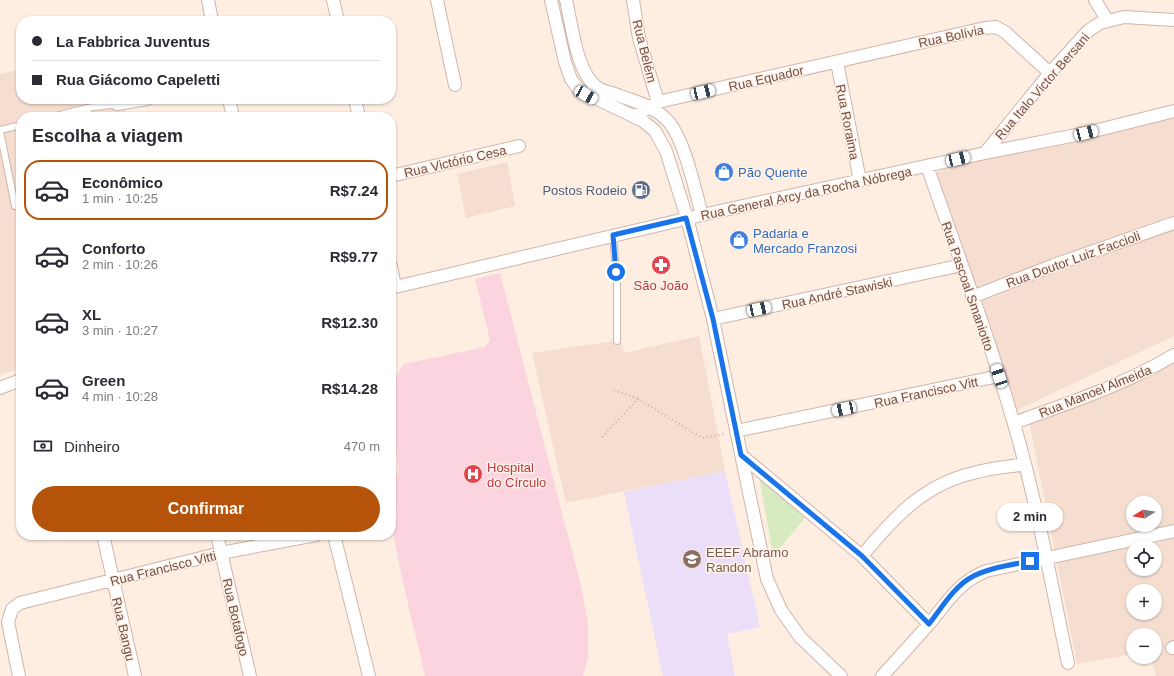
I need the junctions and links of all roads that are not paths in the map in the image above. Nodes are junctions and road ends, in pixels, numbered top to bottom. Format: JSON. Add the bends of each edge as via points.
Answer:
{"nodes":[{"id":1,"x":208,"y":0,"type":"edge"},
{"id":2,"x":333,"y":0,"type":"edge"},
{"id":3,"x":437,"y":0,"type":"edge"},
{"id":4,"x":551,"y":0,"type":"edge"},
{"id":5,"x":566,"y":0,"type":"edge"},
{"id":6,"x":633,"y":0,"type":"edge"},
{"id":7,"x":1095,"y":0,"type":"edge"},
{"id":8,"x":211,"y":16,"type":"edge"},
{"id":9,"x":337,"y":16,"type":"edge"},
{"id":10,"x":1107,"y":20,"type":"junction"},
{"id":11,"x":1174,"y":20,"type":"edge"},
{"id":12,"x":571,"y":22,"type":"junction"},
{"id":13,"x":556,"y":24,"type":"junction"},
{"id":14,"x":579,"y":58,"type":"junction"},
{"id":15,"x":565,"y":62,"type":"junction"},
{"id":16,"x":837,"y":62,"type":"junction"},
{"id":17,"x":1050,"y":73,"type":"junction"},
{"id":18,"x":455,"y":85,"type":"dead end"},
{"id":19,"x":596,"y":94,"type":"junction"},
{"id":20,"x":117,"y":104,"type":"edge"},
{"id":21,"x":654,"y":104,"type":"junction"},
{"id":22,"x":87,"y":108,"type":"junction"},
{"id":23,"x":1174,"y":111,"type":"edge"},
{"id":24,"x":71,"y":112,"type":"edge"},
{"id":25,"x":88,"y":112,"type":"edge"},
{"id":26,"x":635,"y":116,"type":"junction"},
{"id":27,"x":16,"y":126,"type":"edge"},
{"id":28,"x":0,"y":130,"type":"edge"},
{"id":29,"x":681,"y":144,"type":"junction"},
{"id":30,"x":519,"y":146,"type":"dead end"},
{"id":31,"x":666,"y":151,"type":"junction"},
{"id":32,"x":985,"y":153,"type":"junction"},
{"id":33,"x":927,"y":166,"type":"junction"},
{"id":34,"x":396,"y":175,"type":"edge"},
{"id":35,"x":860,"y":181,"type":"junction"},
{"id":36,"x":15,"y":206,"type":"dead end"},
{"id":37,"x":702,"y":215,"type":"junction"},
{"id":38,"x":686,"y":218,"type":"junction"},
{"id":39,"x":1174,"y":223,"type":"edge"},
{"id":40,"x":613,"y":235,"type":"junction"},
{"id":41,"x":962,"y":265,"type":"junction"},
{"id":42,"x":396,"y":286,"type":"edge"},
{"id":43,"x":972,"y":297,"type":"junction"},
{"id":44,"x":713,"y":319,"type":"junction"},
{"id":45,"x":617,"y":341,"type":"dead end"},
{"id":46,"x":1174,"y":355,"type":"edge"},
{"id":47,"x":999,"y":376,"type":"junction"},
{"id":48,"x":16,"y":382,"type":"edge"},
{"id":49,"x":0,"y":388,"type":"edge"},
{"id":50,"x":1014,"y":423,"type":"junction"},
{"id":51,"x":736,"y":431,"type":"junction"},
{"id":52,"x":741,"y":455,"type":"junction"},
{"id":53,"x":1025,"y":464,"type":"junction"},
{"id":54,"x":1174,"y":531,"type":"edge"},
{"id":55,"x":104,"y":540,"type":"edge"},
{"id":56,"x":218,"y":540,"type":"edge"},
{"id":57,"x":290,"y":540,"type":"edge"},
{"id":58,"x":335,"y":540,"type":"edge"},
{"id":59,"x":221,"y":553,"type":"junction"},
{"id":60,"x":862,"y":556,"type":"junction"},
{"id":61,"x":1045,"y":558,"type":"junction"},
{"id":62,"x":113,"y":580,"type":"junction"},
{"id":63,"x":929,"y":624,"type":"junction"},
{"id":64,"x":1068,"y":663,"type":"dead end"},
{"id":65,"x":19,"y":676,"type":"edge"},
{"id":66,"x":135,"y":676,"type":"edge"},
{"id":67,"x":250,"y":676,"type":"edge"},
{"id":68,"x":369,"y":676,"type":"edge"},
{"id":69,"x":841,"y":676,"type":"edge"},
{"id":70,"x":882,"y":676,"type":"edge"}],
"edges":[{"from":1,"to":8,"type":"street"},
{"from":2,"to":9,"type":"street"},
{"from":3,"to":18,"type":"street"},
{"from":4,"to":13,"type":"street"},
{"from":5,"to":12,"type":"street"},
{"from":6,"to":21,"type":"street","name":"Rua Belém"},
{"from":7,"to":10,"type":"street"},
{"from":10,"to":11,"type":"street","name":"Rua Italo Victor Bersani","via":[[1137,17]]},
{"from":10,"to":17,"type":"street","name":"Rua Italo Victor Bersani","via":[[1088,31]]},
{"from":12,"to":13,"type":"street"},
{"from":12,"to":14,"type":"street"},
{"from":13,"to":15,"type":"street"},
{"from":14,"to":15,"type":"street"},
{"from":14,"to":19,"type":"street"},
{"from":15,"to":19,"type":"street","via":[[571,79],[579,90]]},
{"from":16,"to":17,"type":"street","name":"Rua Bolívia","via":[[996,27],[1005,32]]},
{"from":16,"to":21,"type":"street","name":"Rua Equador"},
{"from":16,"to":35,"type":"street","name":"Rua Roraima"},
{"from":17,"to":32,"type":"street","name":"Rua Italo Victor Bersani"},
{"from":19,"to":21,"type":"street"},
{"from":19,"to":26,"type":"street"},
{"from":20,"to":22,"type":"lane"},
{"from":21,"to":26,"type":"street"},
{"from":21,"to":29,"type":"street","via":[[674,130]]},
{"from":22,"to":24,"type":"lane"},
{"from":22,"to":25,"type":"lane"},
{"from":23,"to":32,"type":"street","name":"Rua General Arcy da Rocha Nóbrega","via":[[1086,133]]},
{"from":26,"to":31,"type":"street","via":[[655,131]]},
{"from":27,"to":28,"type":"lane"},
{"from":28,"to":36,"type":"lane"},
{"from":29,"to":31,"type":"street"},
{"from":29,"to":37,"type":"street"},
{"from":30,"to":34,"type":"street","name":"Rua Victório Cesa"},
{"from":31,"to":38,"type":"street"},
{"from":32,"to":33,"type":"street","name":"Rua General Arcy da Rocha Nóbrega"},
{"from":33,"to":35,"type":"street","name":"Rua General Arcy da Rocha Nóbrega"},
{"from":33,"to":41,"type":"street","name":"Rua Pascoal Smaniotto"},
{"from":35,"to":37,"type":"street","name":"Rua General Arcy da Rocha Nóbrega"},
{"from":37,"to":38,"type":"street","name":"Rua General Arcy da Rocha Nóbrega"},
{"from":38,"to":40,"type":"street","name":"Rua General Arcy da Rocha Nóbrega"},
{"from":38,"to":44,"type":"street"},
{"from":39,"to":43,"type":"street","name":"Rua Doutor Luiz Faccioli"},
{"from":40,"to":42,"type":"street","name":"Rua General Arcy da Rocha Nóbrega"},
{"from":40,"to":45,"type":"lane","via":[[617,284]]},
{"from":41,"to":43,"type":"street","name":"Rua Pascoal Smaniotto"},
{"from":41,"to":44,"type":"street","name":"Rua André Stawiski"},
{"from":43,"to":47,"type":"street","name":"Rua Pascoal Smaniotto"},
{"from":44,"to":51,"type":"street"},
{"from":46,"to":50,"type":"street","name":"Rua Manoel Almeida","via":[[1093,394]]},
{"from":47,"to":50,"type":"street","name":"Rua Pascoal Smaniotto"},
{"from":47,"to":51,"type":"street","name":"Rua Francisco Vitt"},
{"from":48,"to":49,"type":"street"},
{"from":50,"to":53,"type":"street","name":"Rua Pascoal Smaniotto"},
{"from":51,"to":52,"type":"street"},
{"from":52,"to":60,"type":"street"},
{"from":52,"to":69,"type":"street","via":[[767,579],[778,604],[800,637]]},
{"from":53,"to":60,"type":"street","via":[[973,473],[951,480],[926,493],[892,520]]},
{"from":53,"to":61,"type":"street","name":"Rua Pascoal Smaniotto"},
{"from":54,"to":61,"type":"street"},
{"from":55,"to":62,"type":"street","name":"Rua Bangu"},
{"from":56,"to":59,"type":"street","name":"Rua Botafogo"},
{"from":57,"to":59,"type":"street","name":"Rua Francisco Vitti"},
{"from":58,"to":68,"type":"street"},
{"from":59,"to":62,"type":"street","name":"Rua Francisco Vitti"},
{"from":59,"to":67,"type":"street","name":"Rua Botafogo"},
{"from":60,"to":63,"type":"street"},
{"from":61,"to":63,"type":"street","via":[[986,571],[970,578],[952,594]]},
{"from":61,"to":64,"type":"street","name":"Rua Pascoal Smaniotto"},
{"from":62,"to":65,"type":"street","name":"Rua Francisco Vitti","via":[[20,603],[12,609],[8,622]]},
{"from":62,"to":66,"type":"street","name":"Rua Bangu"},
{"from":63,"to":70,"type":"street"}]}
